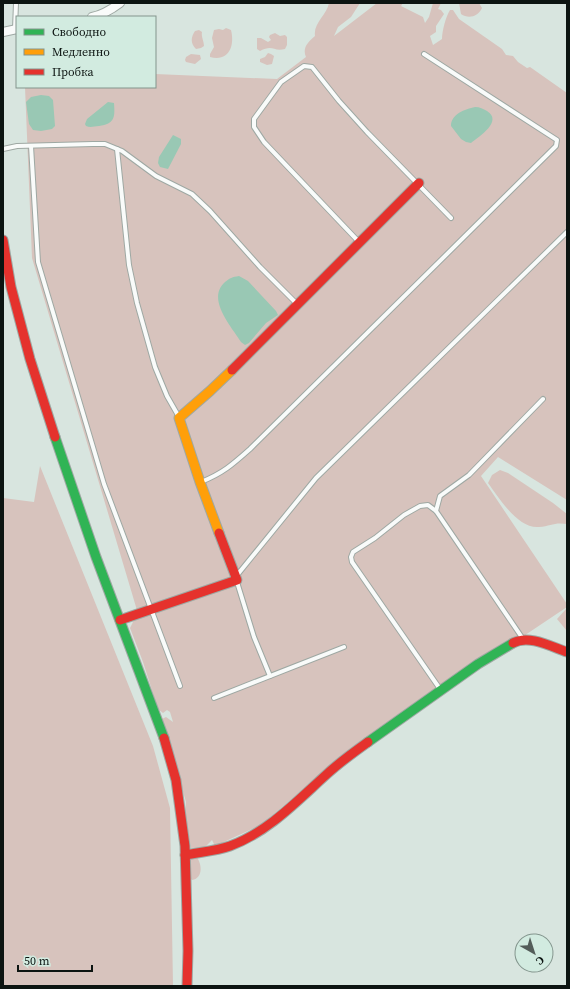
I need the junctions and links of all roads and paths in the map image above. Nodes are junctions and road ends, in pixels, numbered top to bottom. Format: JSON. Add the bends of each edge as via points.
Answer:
{"nodes":[{"id":1,"x":16,"y":3,"type":"edge"},
{"id":2,"x":120,"y":3,"type":"edge"},
{"id":3,"x":96,"y":16,"type":"edge"},
{"id":4,"x":16,"y":29,"type":"edge"},
{"id":5,"x":3,"y":32,"type":"edge"},
{"id":6,"x":424,"y":54,"type":"dead end"},
{"id":7,"x":30,"y":146,"type":"junction"},
{"id":8,"x":3,"y":149,"type":"edge"},
{"id":9,"x":117,"y":149,"type":"junction"},
{"id":10,"x":419,"y":183,"type":"junction"},
{"id":11,"x":451,"y":218,"type":"dead end"},
{"id":12,"x":567,"y":232,"type":"edge"},
{"id":13,"x":3,"y":240,"type":"edge"},
{"id":14,"x":359,"y":242,"type":"junction"},
{"id":15,"x":297,"y":304,"type":"junction"},
{"id":16,"x":544,"y":399,"type":"dead end"},
{"id":17,"x":179,"y":418,"type":"junction"},
{"id":18,"x":200,"y":482,"type":"junction"},
{"id":19,"x":436,"y":510,"type":"junction"},
{"id":20,"x":236,"y":578,"type":"junction"},
{"id":21,"x":151,"y":609,"type":"junction"},
{"id":22,"x":120,"y":620,"type":"junction"},
{"id":23,"x":523,"y":639,"type":"junction"},
{"id":24,"x":344,"y":647,"type":"dead end"},
{"id":25,"x":567,"y":652,"type":"edge"},
{"id":26,"x":270,"y":676,"type":"junction"},
{"id":27,"x":180,"y":686,"type":"dead end"},
{"id":28,"x":440,"y":691,"type":"junction"},
{"id":29,"x":214,"y":698,"type":"dead end"},
{"id":30,"x":185,"y":855,"type":"junction"},
{"id":31,"x":187,"y":986,"type":"edge"}],
"edges":[{"from":1,"to":4,"type":"lane"},
{"from":2,"to":3,"type":"street"},
{"from":4,"to":5,"type":"street"},
{"from":6,"to":18,"type":"lane","via":[[557,140],[556,146],[250,449],[217,475]]},
{"from":7,"to":8,"type":"lane"},
{"from":7,"to":9,"type":"lane","via":[[105,144]]},
{"from":7,"to":21,"type":"lane","via":[[38,262],[104,484]]},
{"from":9,"to":15,"type":"lane","via":[[156,176],[192,194]]},
{"from":9,"to":17,"type":"lane","via":[[129,265],[137,303],[155,367]]},
{"from":10,"to":11,"type":"lane"},
{"from":10,"to":14,"type":"street"},
{"from":10,"to":14,"type":"lane","via":[[367,132],[312,67],[304,66],[281,82],[254,119],[254,127],[264,142]]},
{"from":12,"to":20,"type":"lane","via":[[316,478]]},
{"from":13,"to":22,"type":"street","via":[[11,288],[30,359]]},
{"from":14,"to":15,"type":"street"},
{"from":15,"to":17,"type":"street","via":[[210,391]]},
{"from":16,"to":19,"type":"lane","via":[[469,475],[440,496]]},
{"from":17,"to":18,"type":"street"},
{"from":18,"to":20,"type":"street"},
{"from":19,"to":23,"type":"lane"},
{"from":19,"to":28,"type":"lane","via":[[428,505],[404,514],[376,538],[353,552],[351,557],[357,570]]},
{"from":20,"to":21,"type":"street"},
{"from":20,"to":26,"type":"lane","via":[[254,637]]},
{"from":21,"to":22,"type":"street"},
{"from":21,"to":27,"type":"lane"},
{"from":22,"to":30,"type":"street","via":[[162,731],[176,780]]},
{"from":23,"to":25,"type":"street"},
{"from":23,"to":28,"type":"street","via":[[485,659]]},
{"from":24,"to":26,"type":"lane"},
{"from":26,"to":29,"type":"lane"},
{"from":28,"to":30,"type":"street","via":[[363,745],[286,812],[249,838],[228,847]]},
{"from":30,"to":31,"type":"street"}]}
